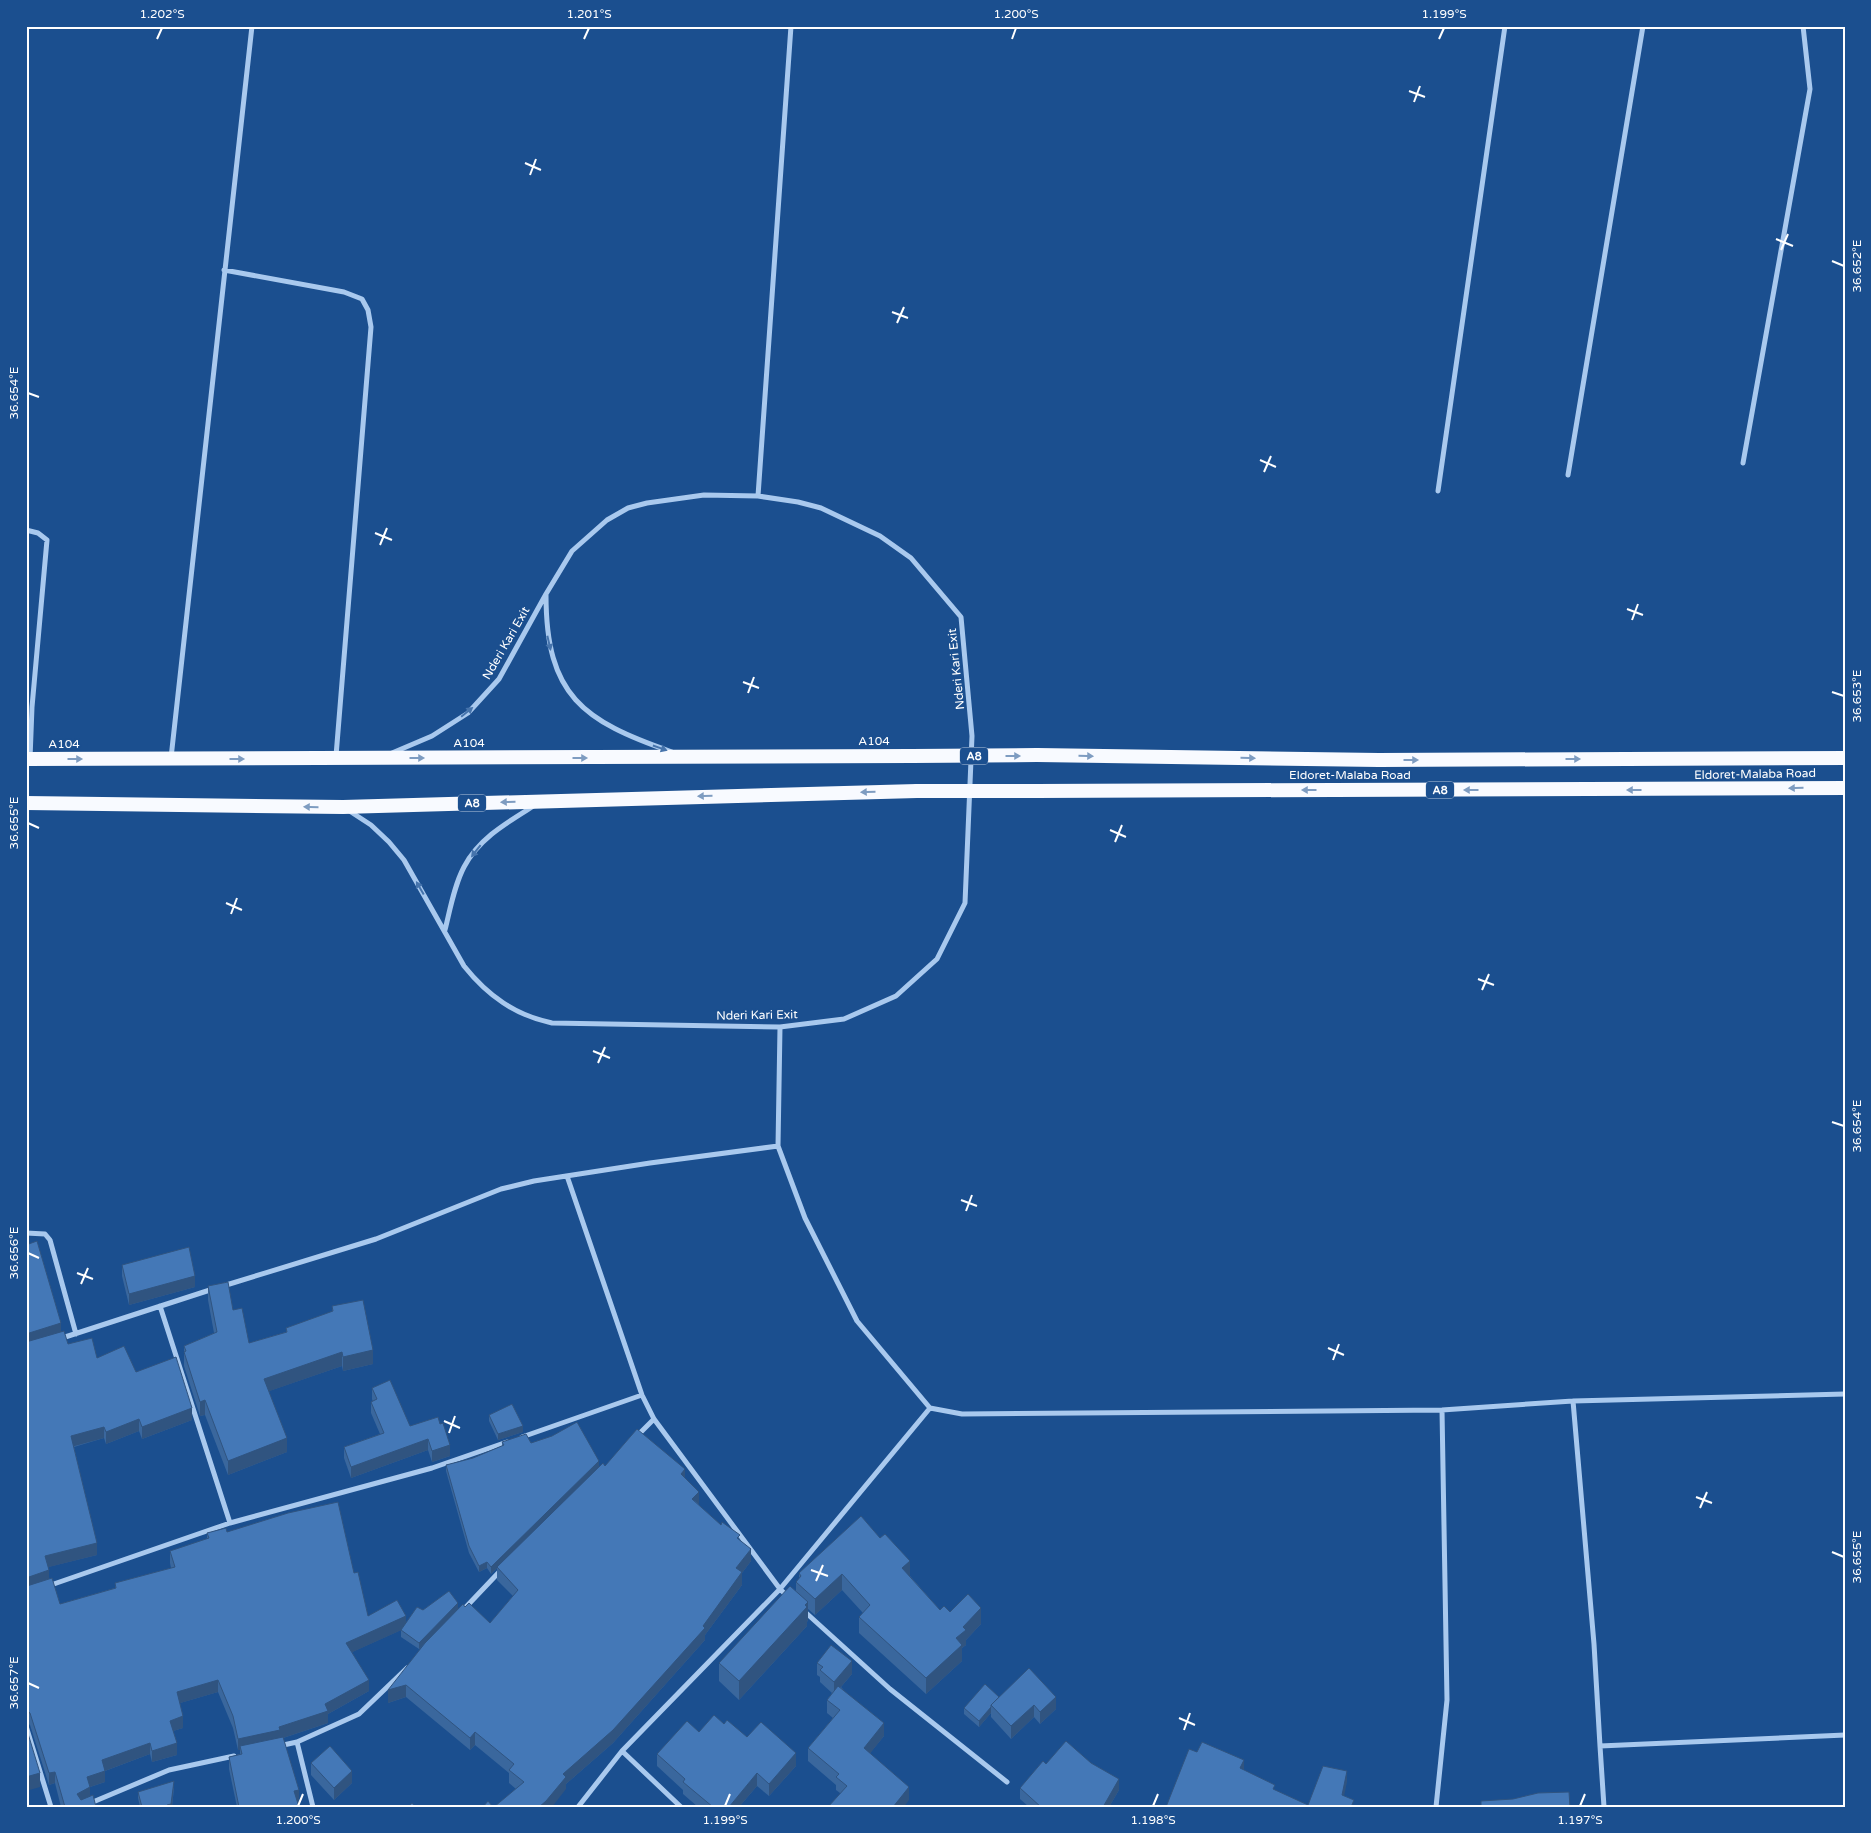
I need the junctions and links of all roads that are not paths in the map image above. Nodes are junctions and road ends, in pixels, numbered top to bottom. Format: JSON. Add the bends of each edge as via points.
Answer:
{"nodes":[{"id":1,"x":252,"y":26,"type":"edge"},
{"id":2,"x":791,"y":26,"type":"edge"},
{"id":3,"x":1505,"y":26,"type":"edge"},
{"id":4,"x":1643,"y":26,"type":"edge"},
{"id":5,"x":1803,"y":26,"type":"edge"},
{"id":6,"x":224,"y":270,"type":"junction"},
{"id":7,"x":1743,"y":463,"type":"dead end"},
{"id":8,"x":1568,"y":475,"type":"dead end"},
{"id":9,"x":1438,"y":491,"type":"dead end"},
{"id":10,"x":758,"y":496,"type":"junction"},
{"id":11,"x":26,"y":530,"type":"edge"},
{"id":12,"x":546,"y":594,"type":"junction"},
{"id":13,"x":1037,"y":755,"type":"joint"},
{"id":14,"x":687,"y":757,"type":"junction"},
{"id":15,"x":1845,"y":758,"type":"edge"},
{"id":16,"x":28,"y":759,"type":"edge"},
{"id":17,"x":170,"y":759,"type":"junction"},
{"id":18,"x":336,"y":759,"type":"junction"},
{"id":19,"x":378,"y":759,"type":"junction"},
{"id":20,"x":1845,"y":788,"type":"edge"},
{"id":21,"x":542,"y":800,"type":"junction"},
{"id":22,"x":26,"y":803,"type":"edge"},
{"id":23,"x":343,"y":807,"type":"junction"},
{"id":24,"x":445,"y":930,"type":"junction"},
{"id":25,"x":780,"y":1027,"type":"junction"},
{"id":26,"x":778,"y":1146,"type":"junction"},
{"id":27,"x":567,"y":1176,"type":"junction"},
{"id":28,"x":26,"y":1233,"type":"edge"},
{"id":29,"x":160,"y":1306,"type":"junction"},
{"id":30,"x":76,"y":1334,"type":"junction"},
{"id":31,"x":51,"y":1342,"type":"edge"},
{"id":32,"x":1845,"y":1394,"type":"edge"},
{"id":33,"x":642,"y":1396,"type":"junction"},
{"id":34,"x":1573,"y":1401,"type":"junction"},
{"id":35,"x":930,"y":1408,"type":"junction"},
{"id":36,"x":1442,"y":1410,"type":"junction"},
{"id":37,"x":654,"y":1419,"type":"junction"},
{"id":38,"x":634,"y":1439,"type":"edge"},
{"id":39,"x":230,"y":1523,"type":"junction"},
{"id":40,"x":510,"y":1561,"type":"edge"},
{"id":41,"x":45,"y":1587,"type":"edge"},
{"id":42,"x":780,"y":1589,"type":"junction"},
{"id":43,"x":794,"y":1602,"type":"edge"},
{"id":44,"x":802,"y":1609,"type":"edge"},
{"id":45,"x":458,"y":1615,"type":"edge"},
{"id":46,"x":411,"y":1663,"type":"edge"},
{"id":47,"x":26,"y":1726,"type":"edge"},
{"id":48,"x":1845,"y":1735,"type":"edge"},
{"id":49,"x":297,"y":1742,"type":"junction"},
{"id":50,"x":1600,"y":1746,"type":"junction"},
{"id":51,"x":270,"y":1748,"type":"edge"},
{"id":52,"x":622,"y":1751,"type":"junction"},
{"id":53,"x":242,"y":1754,"type":"edge"},
{"id":54,"x":1006,"y":1782,"type":"dead end"},
{"id":55,"x":51,"y":1807,"type":"edge"},
{"id":56,"x":81,"y":1807,"type":"edge"},
{"id":57,"x":313,"y":1807,"type":"edge"},
{"id":58,"x":578,"y":1807,"type":"edge"},
{"id":59,"x":681,"y":1807,"type":"edge"},
{"id":60,"x":1436,"y":1807,"type":"edge"},
{"id":61,"x":1604,"y":1807,"type":"edge"}],
"edges":[{"from":1,"to":6,"type":"street"},
{"from":2,"to":10,"type":"street"},
{"from":3,"to":9,"type":"street"},
{"from":4,"to":8,"type":"street"},
{"from":5,"to":7,"type":"street","via":[[1810,89]]},
{"from":6,"to":17,"type":"street"},
{"from":6,"to":18,"type":"street","via":[[344,292],[362,299],[368,310],[371,327]]},
{"from":10,"to":12,"type":"street","name":"Nderi Kari Exit","via":[[704,494],[668,498],[628,508],[607,520],[572,551]]},
{"from":10,"to":25,"type":"street","name":"Nderi Kari Exit","via":[[821,508],[880,536],[911,558],[960,616],[972,736],[965,903],[937,959],[888,1001],[844,1019]]},
{"from":11,"to":16,"type":"street","via":[[47,540]]},
{"from":12,"to":14,"type":"street","name":"Nderi Kari Exit","one_way":true,"via":[[549,646],[557,670],[582,708],[612,728]]},
{"from":19,"to":12,"type":"street","name":"Nderi Kari Exit","one_way":true,"via":[[432,736],[468,713],[499,679]]},
{"from":14,"to":13,"type":"highway","name":"A104","number":"A8","one_way":true,"bridge":true},
{"from":13,"to":15,"type":"highway","name":"Eldoret-Malaba Road","number":"A8","one_way":true,"via":[[1379,760]]},
{"from":19,"to":14,"type":"highway","name":"A104","number":"A8","one_way":true},
{"from":16,"to":17,"type":"highway","name":"A104","number":"A8","one_way":true},
{"from":17,"to":18,"type":"highway","name":"A104","number":"A8","one_way":true},
{"from":18,"to":19,"type":"highway","name":"A104","number":"A8"},
{"from":20,"to":21,"type":"highway","name":"Eldoret-Malaba Road","number":"A8","one_way":true,"bridge":true,"via":[[917,791]]},
{"from":21,"to":23,"type":"highway","number":"A8","one_way":true},
{"from":21,"to":24,"type":"street","one_way":true,"via":[[492,833],[474,853],[464,867]]},
{"from":23,"to":22,"type":"highway","number":"A8","one_way":true},
{"from":24,"to":23,"type":"street","name":"Nderi Kari Exit","one_way":true,"via":[[404,860],[371,826]]},
{"from":24,"to":25,"type":"street","name":"Nderi Kari Exit","via":[[464,966],[485,990],[509,1008],[535,1019],[600,1025]]},
{"from":25,"to":26,"type":"street"},
{"from":26,"to":27,"type":"street"},
{"from":26,"to":35,"type":"street","via":[[805,1218],[858,1321]]},
{"from":27,"to":29,"type":"street","via":[[501,1189],[376,1239]]},
{"from":27,"to":33,"type":"street"},
{"from":28,"to":30,"type":"street","via":[[45,1234],[50,1240]]},
{"from":29,"to":30,"type":"street"},
{"from":29,"to":39,"type":"street"},
{"from":30,"to":31,"type":"street"},
{"from":32,"to":34,"type":"street"},
{"from":33,"to":37,"type":"street"},
{"from":33,"to":39,"type":"street","via":[[432,1468]]},
{"from":34,"to":36,"type":"street"},
{"from":34,"to":50,"type":"street"},
{"from":35,"to":36,"type":"street","via":[[962,1414]]},
{"from":35,"to":42,"type":"street"},
{"from":36,"to":60,"type":"street","via":[[1447,1700]]},
{"from":37,"to":38,"type":"street"},
{"from":37,"to":42,"type":"street"},
{"from":39,"to":41,"type":"street"},
{"from":40,"to":45,"type":"street"},
{"from":42,"to":43,"type":"street"},
{"from":42,"to":52,"type":"street"},
{"from":44,"to":54,"type":"street","via":[[890,1689]]},
{"from":46,"to":49,"type":"street","via":[[359,1714]]},
{"from":47,"to":55,"type":"street"},
{"from":48,"to":50,"type":"street"},
{"from":49,"to":51,"type":"street"},
{"from":49,"to":57,"type":"street"},
{"from":50,"to":61,"type":"street"},
{"from":52,"to":58,"type":"street"},
{"from":52,"to":59,"type":"street"},
{"from":53,"to":56,"type":"street","via":[[169,1770]]}]}
